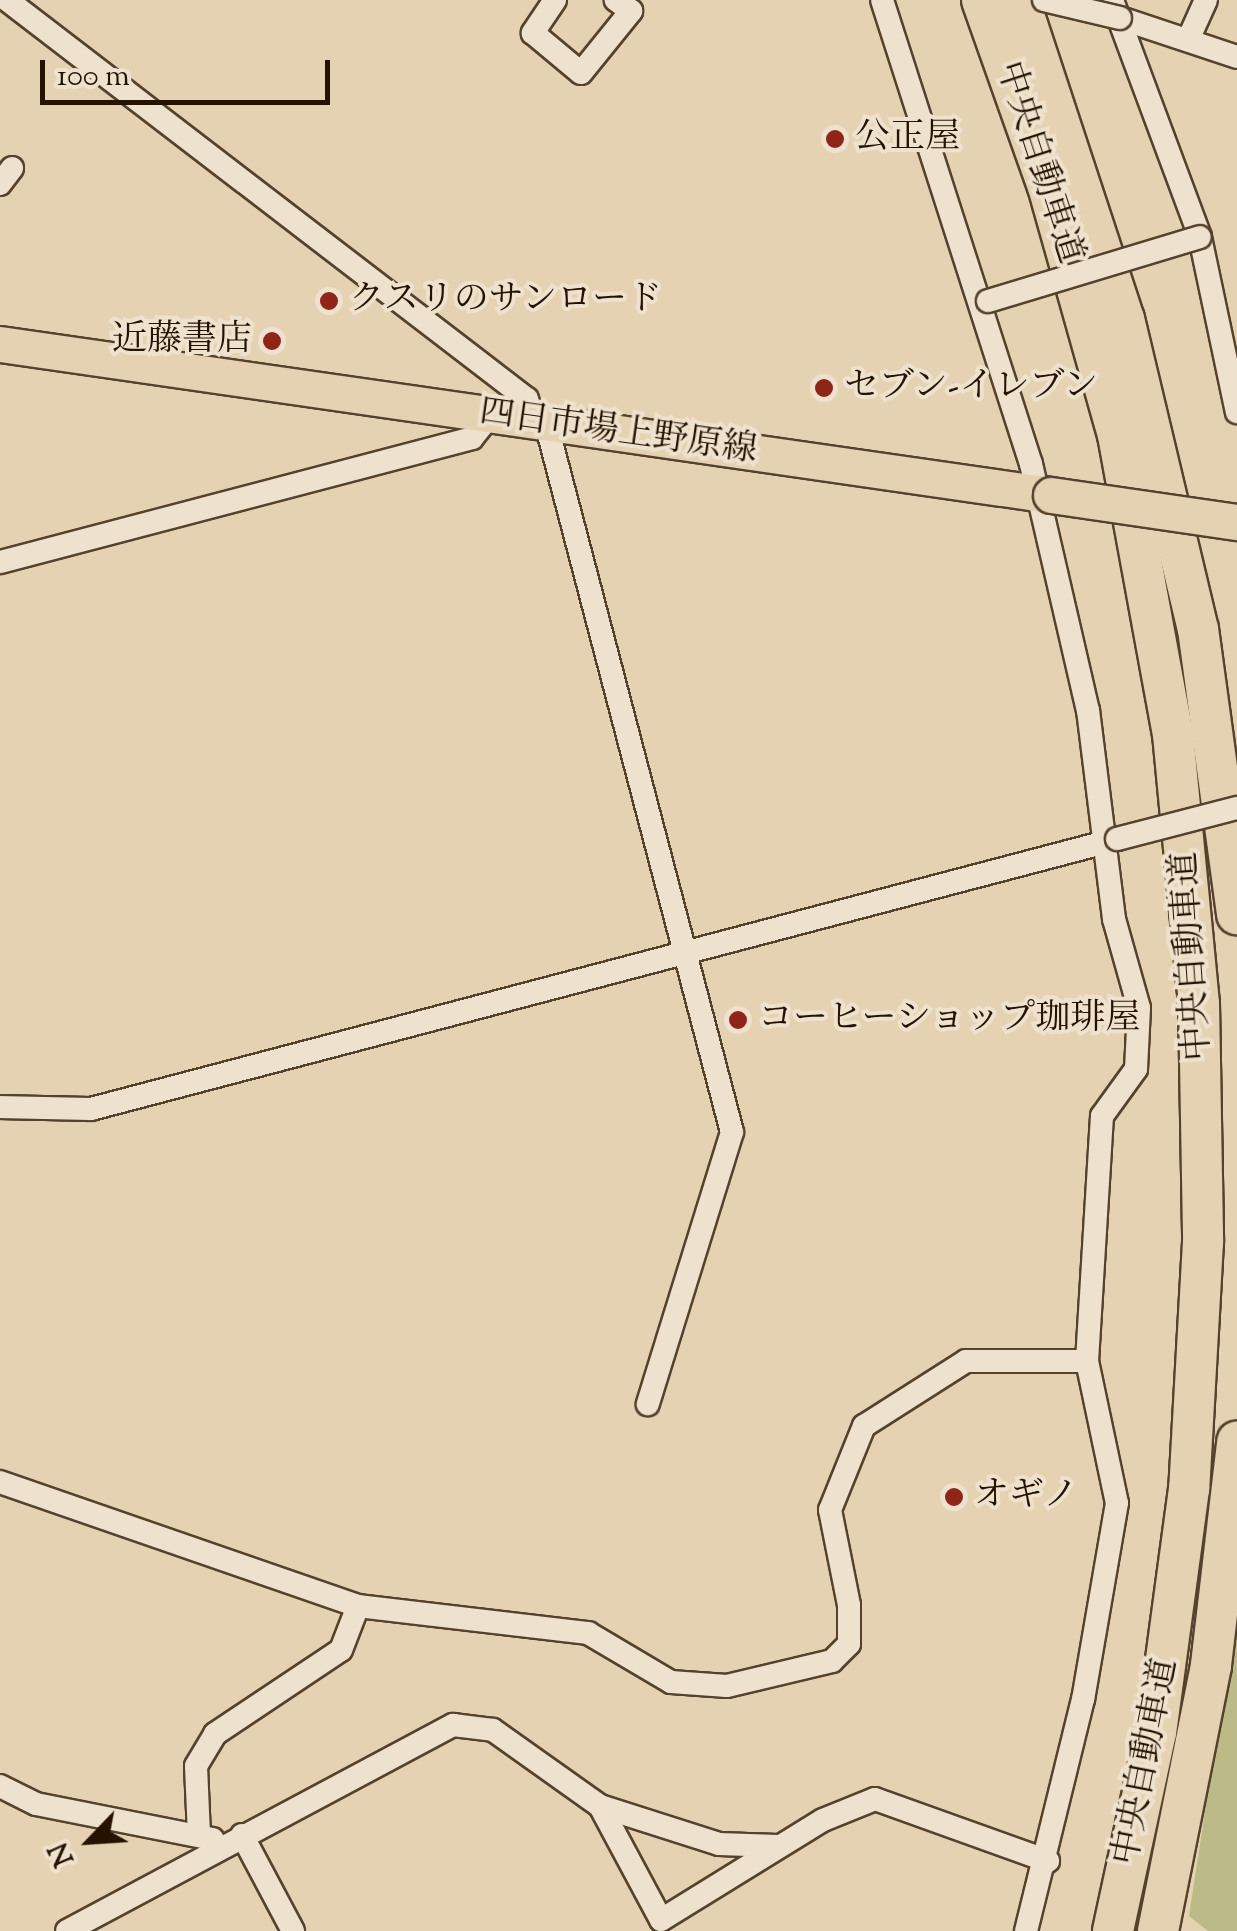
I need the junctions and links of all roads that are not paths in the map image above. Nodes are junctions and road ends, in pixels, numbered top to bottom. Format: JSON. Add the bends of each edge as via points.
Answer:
{"nodes":[{"id":1,"x":7,"y":0,"type":"edge"},
{"id":2,"x":555,"y":0,"type":"edge"},
{"id":3,"x":616,"y":0,"type":"edge"},
{"id":4,"x":882,"y":0,"type":"edge"},
{"id":5,"x":951,"y":0,"type":"edge"},
{"id":6,"x":982,"y":0,"type":"edge"},
{"id":7,"x":1019,"y":0,"type":"edge"},
{"id":8,"x":1046,"y":0,"type":"edge"},
{"id":9,"x":1206,"y":0,"type":"edge"},
{"id":10,"x":1116,"y":9,"type":"edge"},
{"id":11,"x":1188,"y":40,"type":"junction"},
{"id":12,"x":1237,"y":57,"type":"edge"},
{"id":13,"x":1200,"y":237,"type":"junction"},
{"id":14,"x":983,"y":302,"type":"junction"},
{"id":15,"x":1085,"y":310,"type":"junction"},
{"id":16,"x":0,"y":344,"type":"edge"},
{"id":17,"x":1237,"y":412,"type":"edge"},
{"id":18,"x":490,"y":416,"type":"junction"},
{"id":19,"x":540,"y":422,"type":"junction"},
{"id":20,"x":1046,"y":495,"type":"junction"},
{"id":21,"x":1237,"y":522,"type":"edge"},
{"id":22,"x":0,"y":562,"type":"edge"},
{"id":23,"x":1198,"y":629,"type":"junction"},
{"id":24,"x":1237,"y":808,"type":"edge"},
{"id":25,"x":1112,"y":842,"type":"junction"},
{"id":26,"x":1237,"y":914,"type":"edge"},
{"id":27,"x":686,"y":956,"type":"junction"},
{"id":28,"x":0,"y":1107,"type":"edge"},
{"id":29,"x":1087,"y":1361,"type":"junction"},
{"id":30,"x":648,"y":1404,"type":"dead end"},
{"id":31,"x":1237,"y":1442,"type":"edge"},
{"id":32,"x":0,"y":1482,"type":"edge"},
{"id":33,"x":358,"y":1606,"type":"junction"},
{"id":34,"x":0,"y":1786,"type":"edge"},
{"id":35,"x":600,"y":1806,"type":"junction"},
{"id":36,"x":199,"y":1835,"type":"junction"},
{"id":37,"x":234,"y":1839,"type":"junction"},
{"id":38,"x":778,"y":1846,"type":"junction"},
{"id":39,"x":1048,"y":1861,"type":"junction"},
{"id":40,"x":67,"y":1931,"type":"edge"},
{"id":41,"x":293,"y":1931,"type":"edge"},
{"id":42,"x":1026,"y":1931,"type":"edge"},
{"id":43,"x":1114,"y":1931,"type":"edge"},
{"id":44,"x":1158,"y":1931,"type":"edge"}],
"edges":[{"from":1,"to":19,"type":"street","via":[[527,399]]},
{"from":2,"to":3,"type":"street","via":[[532,33],[581,73],[631,11]]},
{"from":4,"to":14,"type":"street"},
{"from":5,"to":15,"type":"highway"},
{"from":6,"to":15,"type":"highway","name":"中央自動車道"},
{"from":7,"to":23,"type":"highway","name":"中央自動車道","via":[[1124,320]]},
{"from":8,"to":10,"type":"street","bridge":true},
{"from":8,"to":23,"type":"highway","via":[[1144,316]]},
{"from":9,"to":11,"type":"street"},
{"from":10,"to":11,"type":"street"},
{"from":10,"to":13,"type":"street"},
{"from":11,"to":12,"type":"street"},
{"from":13,"to":14,"type":"street","bridge":true},
{"from":13,"to":17,"type":"street"},
{"from":14,"to":20,"type":"street"},
{"from":15,"to":43,"type":"highway","name":"中央自動車道","via":[[1173,734],[1204,1126],[1189,1489],[1156,1732]]},
{"from":16,"to":18,"type":"main road","name":"四日市場上野原線"},
{"from":18,"to":19,"type":"main road","name":"四日市場上野原線"},
{"from":18,"to":22,"type":"street","via":[[472,438]]},
{"from":19,"to":20,"type":"main road","name":"四日市場上野原線"},
{"from":19,"to":27,"type":"street"},
{"from":20,"to":21,"type":"main road","name":"四日市場上野原線","bridge":true},
{"from":20,"to":25,"type":"street"},
{"from":23,"to":26,"type":"highway","name":"中央自動車道"},
{"from":24,"to":25,"type":"street","bridge":true},
{"from":25,"to":27,"type":"street"},
{"from":25,"to":29,"type":"street","via":[[1114,919],[1139,1008],[1136,1070],[1102,1116]]},
{"from":27,"to":28,"type":"street","via":[[91,1109]]},
{"from":27,"to":30,"type":"street","via":[[732,1132]]},
{"from":29,"to":33,"type":"street","via":[[966,1361],[864,1426],[830,1510],[849,1605],[849,1644],[832,1661],[727,1686],[671,1682],[588,1634]]},
{"from":29,"to":39,"type":"street","via":[[1116,1503]]},
{"from":31,"to":44,"type":"highway","name":"中央自動車道","via":[[1208,1684]]},
{"from":32,"to":33,"type":"street"},
{"from":33,"to":36,"type":"street","via":[[341,1650],[216,1734],[196,1766]]},
{"from":34,"to":36,"type":"street","via":[[36,1804]]},
{"from":35,"to":37,"type":"street","via":[[492,1730],[452,1725]]},
{"from":35,"to":38,"type":"street","via":[[720,1844]]},
{"from":35,"to":38,"type":"street","via":[[661,1920],[766,1862]]},
{"from":36,"to":37,"type":"street"},
{"from":37,"to":40,"type":"street"},
{"from":37,"to":41,"type":"street"},
{"from":38,"to":39,"type":"street","via":[[875,1799]]},
{"from":39,"to":42,"type":"street"}]}
